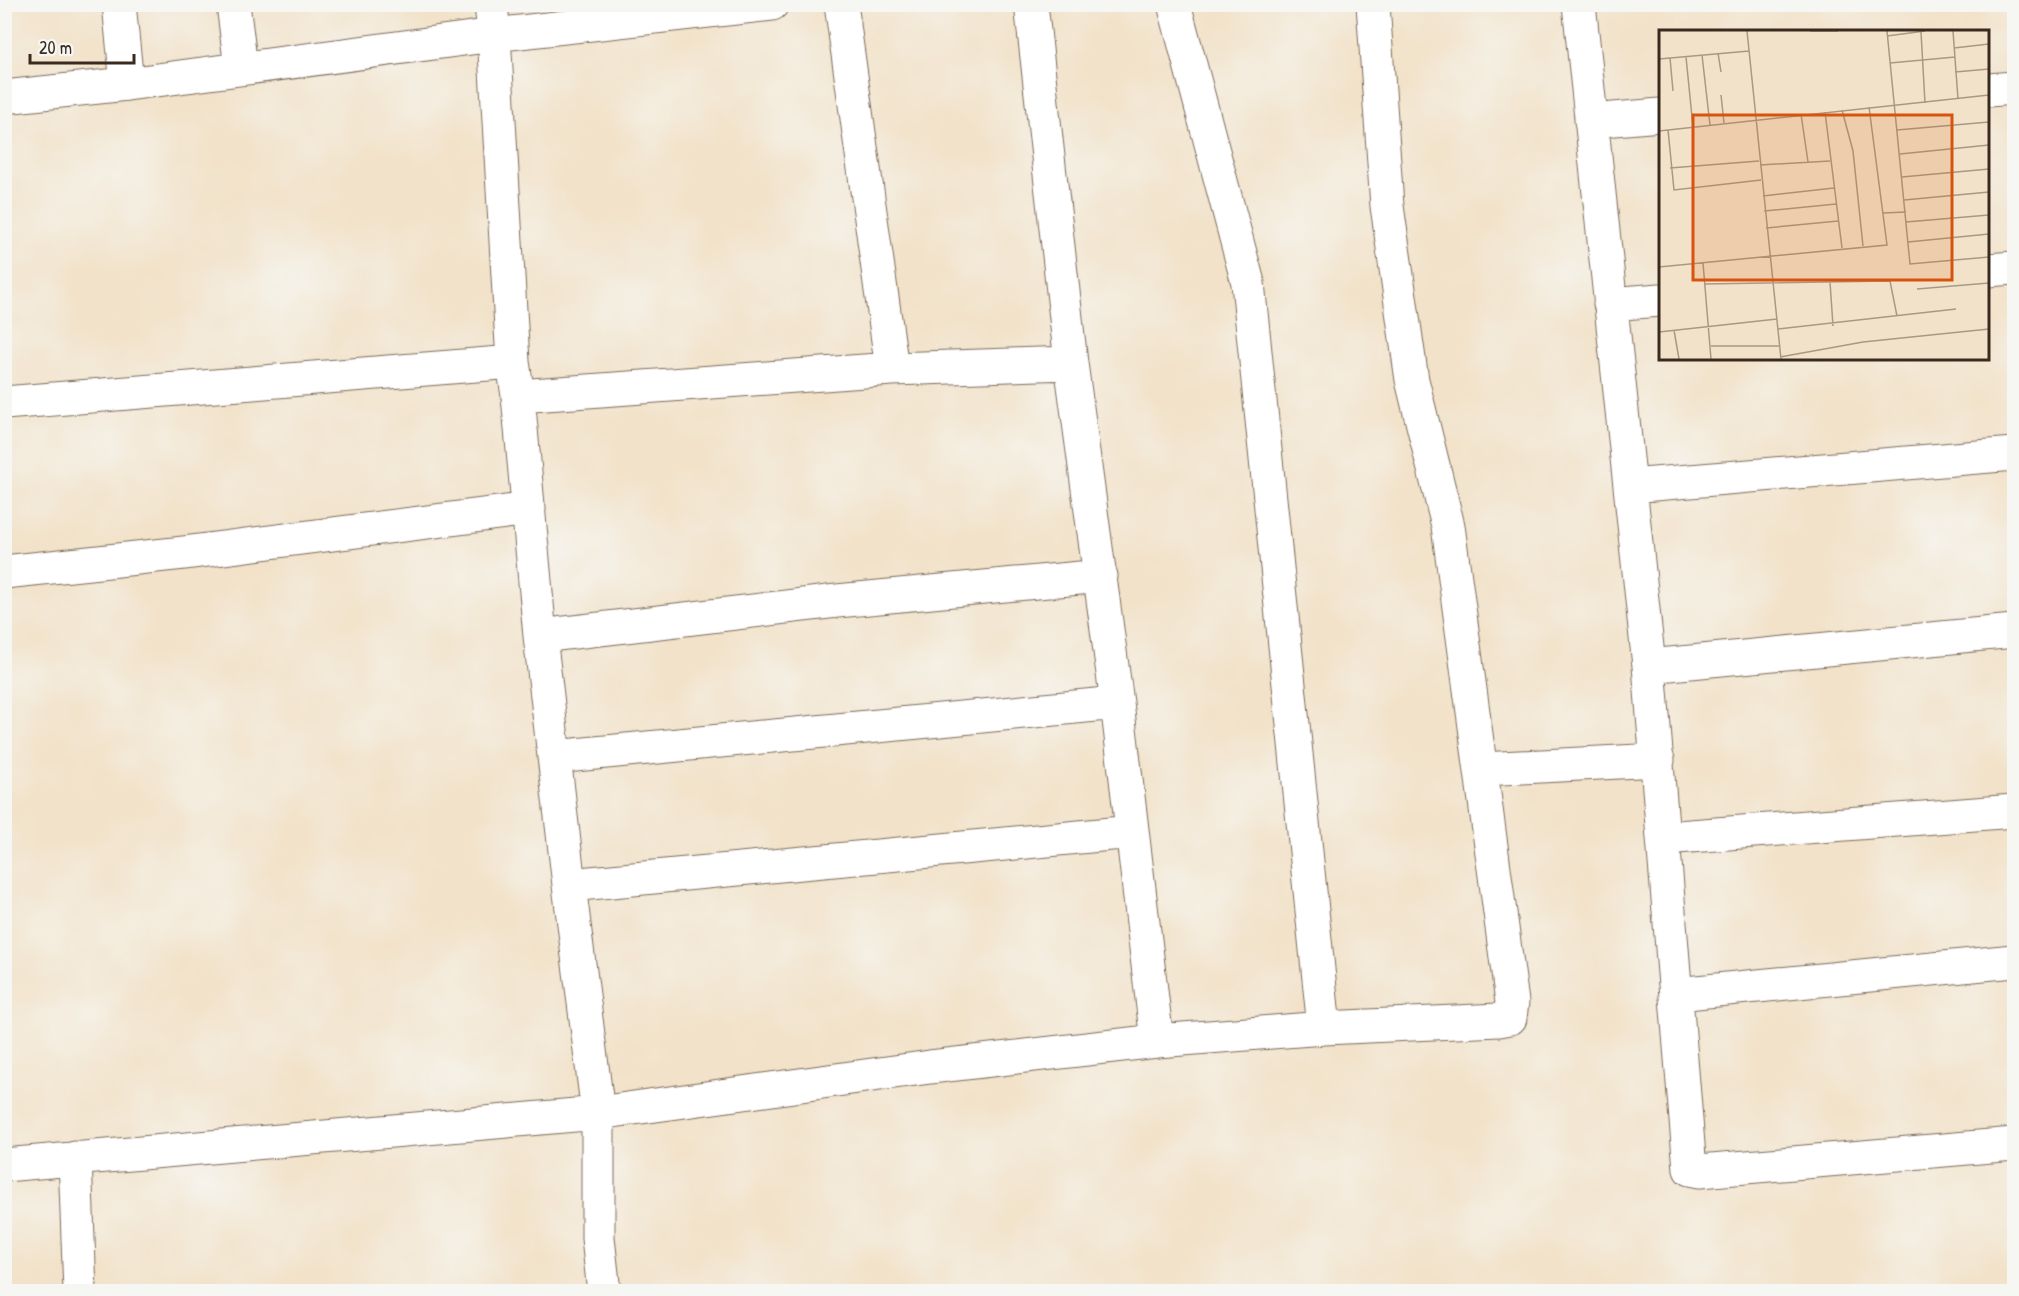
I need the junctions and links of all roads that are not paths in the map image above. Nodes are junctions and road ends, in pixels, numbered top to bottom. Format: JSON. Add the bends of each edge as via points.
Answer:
{"nodes":[{"id":1,"x":119,"y":4,"type":"edge"},
{"id":2,"x":233,"y":4,"type":"edge"},
{"id":3,"x":772,"y":4,"type":"edge"},
{"id":4,"x":841,"y":4,"type":"edge"},
{"id":5,"x":1031,"y":4,"type":"edge"},
{"id":6,"x":1174,"y":4,"type":"edge"},
{"id":7,"x":1373,"y":4,"type":"edge"},
{"id":8,"x":1579,"y":4,"type":"edge"},
{"id":9,"x":492,"y":20,"type":"edge"},
{"id":10,"x":241,"y":68,"type":"junction"},
{"id":11,"x":127,"y":84,"type":"junction"},
{"id":12,"x":2014,"y":88,"type":"edge"},
{"id":13,"x":1989,"y":90,"type":"edge"},
{"id":14,"x":4,"y":97,"type":"edge"},
{"id":15,"x":1659,"y":116,"type":"edge"},
{"id":16,"x":1591,"y":121,"type":"junction"},
{"id":17,"x":2014,"y":268,"type":"edge"},
{"id":18,"x":1989,"y":270,"type":"edge"},
{"id":19,"x":1659,"y":300,"type":"edge"},
{"id":20,"x":1610,"y":304,"type":"junction"},
{"id":21,"x":513,"y":362,"type":"junction"},
{"id":22,"x":1071,"y":363,"type":"junction"},
{"id":23,"x":892,"y":369,"type":"junction"},
{"id":24,"x":518,"y":396,"type":"junction"},
{"id":25,"x":4,"y":403,"type":"edge"},
{"id":26,"x":2014,"y":454,"type":"edge"},
{"id":27,"x":1630,"y":486,"type":"junction"},
{"id":28,"x":529,"y":509,"type":"junction"},
{"id":29,"x":4,"y":572,"type":"edge"},
{"id":30,"x":1101,"y":576,"type":"junction"},
{"id":31,"x":2014,"y":631,"type":"edge"},
{"id":32,"x":540,"y":636,"type":"junction"},
{"id":33,"x":1649,"y":666,"type":"junction"},
{"id":34,"x":1118,"y":703,"type":"junction"},
{"id":35,"x":554,"y":757,"type":"junction"},
{"id":36,"x":1658,"y":760,"type":"junction"},
{"id":37,"x":1480,"y":769,"type":"junction"},
{"id":38,"x":2014,"y":811,"type":"edge"},
{"id":39,"x":1132,"y":832,"type":"junction"},
{"id":40,"x":1664,"y":838,"type":"junction"},
{"id":41,"x":569,"y":885,"type":"junction"},
{"id":42,"x":2014,"y":961,"type":"edge"},
{"id":43,"x":1676,"y":994,"type":"junction"},
{"id":44,"x":1324,"y":1028,"type":"junction"},
{"id":45,"x":1157,"y":1041,"type":"junction"},
{"id":46,"x":598,"y":1113,"type":"junction"},
{"id":47,"x":2014,"y":1143,"type":"edge"},
{"id":48,"x":75,"y":1158,"type":"junction"},
{"id":49,"x":4,"y":1165,"type":"edge"},
{"id":50,"x":80,"y":1292,"type":"edge"},
{"id":51,"x":604,"y":1292,"type":"edge"}],
"edges":[{"from":1,"to":11,"type":"street"},
{"from":2,"to":10,"type":"street"},
{"from":3,"to":9,"type":"street"},
{"from":4,"to":23,"type":"street"},
{"from":5,"to":22,"type":"street"},
{"from":6,"to":44,"type":"street","via":[[1248,283]]},
{"from":7,"to":37,"type":"street","via":[[1387,206],[1412,380],[1448,526]]},
{"from":8,"to":16,"type":"street"},
{"from":9,"to":10,"type":"street"},
{"from":9,"to":21,"type":"street"},
{"from":10,"to":11,"type":"street"},
{"from":11,"to":14,"type":"street"},
{"from":12,"to":13,"type":"street"},
{"from":15,"to":16,"type":"street"},
{"from":16,"to":20,"type":"street"},
{"from":17,"to":18,"type":"street"},
{"from":19,"to":20,"type":"street"},
{"from":20,"to":27,"type":"street"},
{"from":21,"to":24,"type":"street"},
{"from":21,"to":25,"type":"street"},
{"from":22,"to":23,"type":"street"},
{"from":22,"to":30,"type":"street"},
{"from":23,"to":24,"type":"street"},
{"from":24,"to":28,"type":"street"},
{"from":26,"to":27,"type":"street"},
{"from":27,"to":33,"type":"street"},
{"from":28,"to":29,"type":"street"},
{"from":28,"to":32,"type":"street"},
{"from":30,"to":32,"type":"street","via":[[837,601]]},
{"from":30,"to":34,"type":"street"},
{"from":31,"to":33,"type":"street"},
{"from":32,"to":35,"type":"street"},
{"from":33,"to":36,"type":"street"},
{"from":34,"to":35,"type":"street"},
{"from":34,"to":39,"type":"street"},
{"from":35,"to":41,"type":"street"},
{"from":36,"to":37,"type":"street"},
{"from":36,"to":40,"type":"street"},
{"from":37,"to":44,"type":"street","via":[[1512,1002],[1510,1018]]},
{"from":38,"to":40,"type":"street"},
{"from":39,"to":41,"type":"street"},
{"from":39,"to":45,"type":"street"},
{"from":40,"to":43,"type":"street"},
{"from":41,"to":46,"type":"street"},
{"from":42,"to":43,"type":"street"},
{"from":43,"to":47,"type":"street","via":[[1690,1169]]},
{"from":44,"to":45,"type":"street"},
{"from":45,"to":46,"type":"street","via":[[930,1067]]},
{"from":46,"to":48,"type":"street"},
{"from":46,"to":51,"type":"street","via":[[598,1238]]},
{"from":48,"to":49,"type":"street"},
{"from":48,"to":50,"type":"street"}]}
